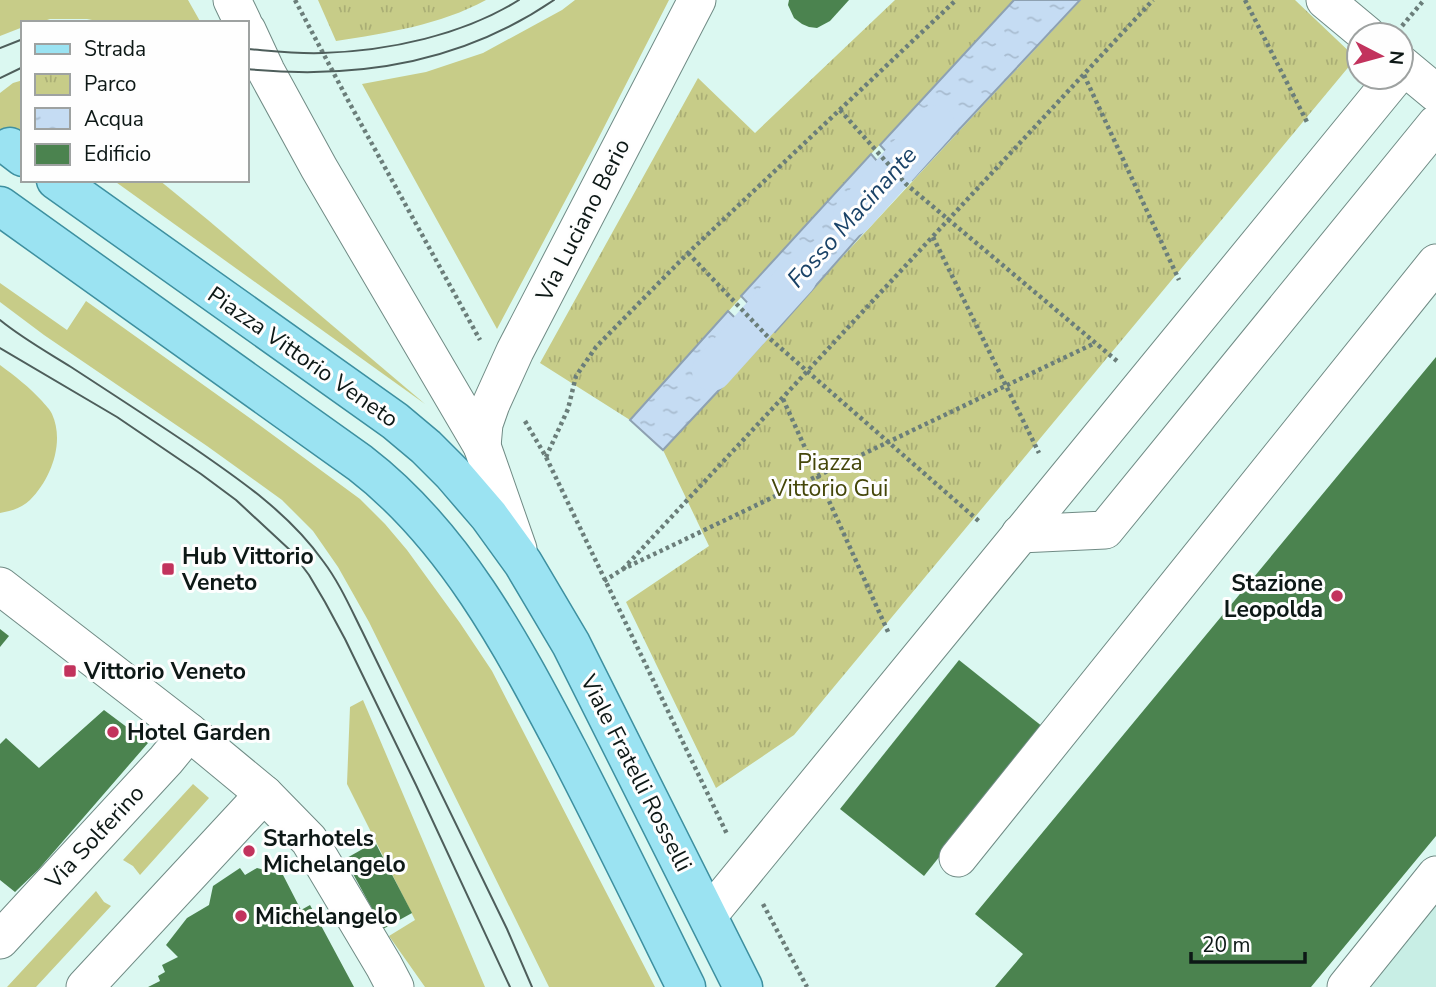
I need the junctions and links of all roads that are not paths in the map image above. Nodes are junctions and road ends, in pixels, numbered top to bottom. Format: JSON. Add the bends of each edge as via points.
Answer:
{"nodes":[{"id":1,"x":232,"y":0,"type":"edge"},
{"id":2,"x":697,"y":0,"type":"edge"},
{"id":3,"x":1325,"y":0,"type":"edge"},
{"id":4,"x":242,"y":21,"type":"edge"},
{"id":5,"x":1350,"y":21,"type":"edge"},
{"id":6,"x":248,"y":32,"type":"edge"},
{"id":7,"x":1415,"y":75,"type":"edge"},
{"id":8,"x":1376,"y":91,"type":"edge"},
{"id":9,"x":1436,"y":93,"type":"edge"},
{"id":10,"x":1436,"y":124,"type":"edge"},
{"id":11,"x":59,"y":182,"type":"edge"},
{"id":12,"x":0,"y":206,"type":"edge"},
{"id":13,"x":1436,"y":263,"type":"edge"},
{"id":14,"x":482,"y":446,"type":"junction"},
{"id":15,"x":1020,"y":534,"type":"junction"},
{"id":16,"x":523,"y":563,"type":"junction"},
{"id":17,"x":0,"y":586,"type":"edge"},
{"id":18,"x":189,"y":732,"type":"junction"},
{"id":19,"x":264,"y":794,"type":"junction"},
{"id":20,"x":958,"y":858,"type":"dead end"},
{"id":21,"x":1436,"y":875,"type":"edge"},
{"id":22,"x":708,"y":916,"type":"junction"},
{"id":23,"x":0,"y":940,"type":"edge"},
{"id":24,"x":85,"y":987,"type":"edge"},
{"id":25,"x":395,"y":987,"type":"edge"},
{"id":26,"x":686,"y":987,"type":"edge"},
{"id":27,"x":743,"y":987,"type":"edge"},
{"id":28,"x":1346,"y":987,"type":"edge"}],
"edges":[{"from":1,"to":4,"type":"street"},
{"from":2,"to":14,"type":"street","name":"Via Luciano Berio","via":[[501,380],[484,424]]},
{"from":3,"to":5,"type":"street"},
{"from":6,"to":14,"type":"street","via":[[319,167]]},
{"from":7,"to":9,"type":"street"},
{"from":8,"to":15,"type":"street"},
{"from":10,"to":15,"type":"street","via":[[1105,530]]},
{"from":11,"to":16,"type":"main road","name":"Piazza Vittorio Veneto","via":[[395,421],[452,473]]},
{"from":12,"to":26,"type":"main road","via":[[376,475],[432,531],[499,625],[533,684]]},
{"from":13,"to":20,"type":"street"},
{"from":14,"to":16,"type":"street"},
{"from":15,"to":22,"type":"street"},
{"from":16,"to":22,"type":"main road","name":"Viale Fratelli Rosselli","via":[[571,644]]},
{"from":17,"to":18,"type":"street"},
{"from":18,"to":19,"type":"street"},
{"from":18,"to":23,"type":"street","name":"Via Solferino"},
{"from":19,"to":24,"type":"street"},
{"from":19,"to":25,"type":"street","via":[[309,841]]},
{"from":21,"to":28,"type":"street"},
{"from":22,"to":27,"type":"main road","name":"Viale Fratelli Rosselli"}]}
